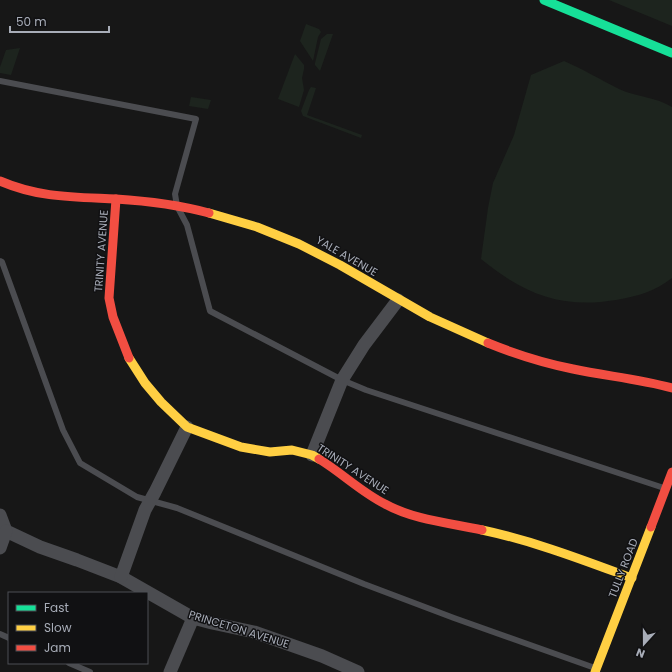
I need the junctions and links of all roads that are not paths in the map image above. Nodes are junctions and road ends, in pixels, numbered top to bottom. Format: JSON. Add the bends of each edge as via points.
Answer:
{"nodes":[{"id":1,"x":544,"y":0,"type":"edge"},
{"id":2,"x":672,"y":53,"type":"edge"},
{"id":3,"x":0,"y":81,"type":"edge"},
{"id":4,"x":0,"y":181,"type":"edge"},
{"id":5,"x":116,"y":199,"type":"junction"},
{"id":6,"x":177,"y":206,"type":"junction"},
{"id":7,"x":0,"y":261,"type":"edge"},
{"id":8,"x":398,"y":300,"type":"junction"},
{"id":9,"x":342,"y":380,"type":"junction"},
{"id":10,"x":672,"y":388,"type":"edge"},
{"id":11,"x":187,"y":427,"type":"junction"},
{"id":12,"x":312,"y":455,"type":"junction"},
{"id":13,"x":672,"y":472,"type":"edge"},
{"id":14,"x":666,"y":488,"type":"junction"},
{"id":15,"x":150,"y":500,"type":"junction"},
{"id":16,"x":0,"y":515,"type":"edge"},
{"id":17,"x":6,"y":531,"type":"junction"},
{"id":18,"x":0,"y":548,"type":"edge"},
{"id":19,"x":121,"y":577,"type":"junction"},
{"id":20,"x":632,"y":578,"type":"junction"},
{"id":21,"x":147,"y":592,"type":"edge"},
{"id":22,"x":148,"y":592,"type":"edge"},
{"id":23,"x":193,"y":618,"type":"junction"},
{"id":24,"x":70,"y":664,"type":"edge"},
{"id":25,"x":596,"y":670,"type":"edge"},
{"id":26,"x":90,"y":672,"type":"edge"},
{"id":27,"x":170,"y":672,"type":"edge"},
{"id":28,"x":358,"y":672,"type":"edge"}],
"edges":[{"from":1,"to":2,"type":"street"},
{"from":3,"to":6,"type":"lane","via":[[196,119],[175,194]]},
{"from":4,"to":5,"type":"street","name":"YALE AVENUE","via":[[27,192],[50,196]]},
{"from":5,"to":6,"type":"street","name":"YALE AVENUE"},
{"from":5,"to":11,"type":"street","name":"TRINITY AVENUE","via":[[110,298],[120,340],[145,383]]},
{"from":6,"to":8,"type":"street","name":"YALE AVENUE","via":[[229,218],[307,247]]},
{"from":6,"to":9,"type":"lane","via":[[187,225],[210,311]]},
{"from":7,"to":15,"type":"lane","via":[[63,430],[80,463],[137,497]]},
{"from":8,"to":9,"type":"street","via":[[364,344]]},
{"from":8,"to":10,"type":"street","name":"YALE AVENUE","via":[[462,332],[531,358]]},
{"from":9,"to":12,"type":"street"},
{"from":9,"to":14,"type":"lane"},
{"from":11,"to":12,"type":"street","name":"TRINITY AVENUE","via":[[241,447],[270,452],[292,450]]},
{"from":11,"to":15,"type":"street"},
{"from":12,"to":20,"type":"street","name":"TRINITY AVENUE","via":[[386,505],[424,518],[505,535]]},
{"from":13,"to":14,"type":"street","name":"TULLY ROAD"},
{"from":14,"to":20,"type":"street","name":"TULLY ROAD"},
{"from":15,"to":19,"type":"street"},
{"from":15,"to":25,"type":"lane","via":[[177,508],[364,584]]},
{"from":16,"to":17,"type":"street"},
{"from":17,"to":18,"type":"street"},
{"from":17,"to":19,"type":"street","name":"PRINCETON AVENUE","via":[[40,547]]},
{"from":19,"to":21,"type":"street","name":"PRINCETON AVENUE"},
{"from":20,"to":25,"type":"street","name":"TULLY ROAD"},
{"from":22,"to":23,"type":"street","name":"PRINCETON AVENUE"},
{"from":23,"to":27,"type":"street"},
{"from":23,"to":28,"type":"street","name":"PRINCETON AVENUE","via":[[261,634]]},
{"from":24,"to":26,"type":"lane"}]}
